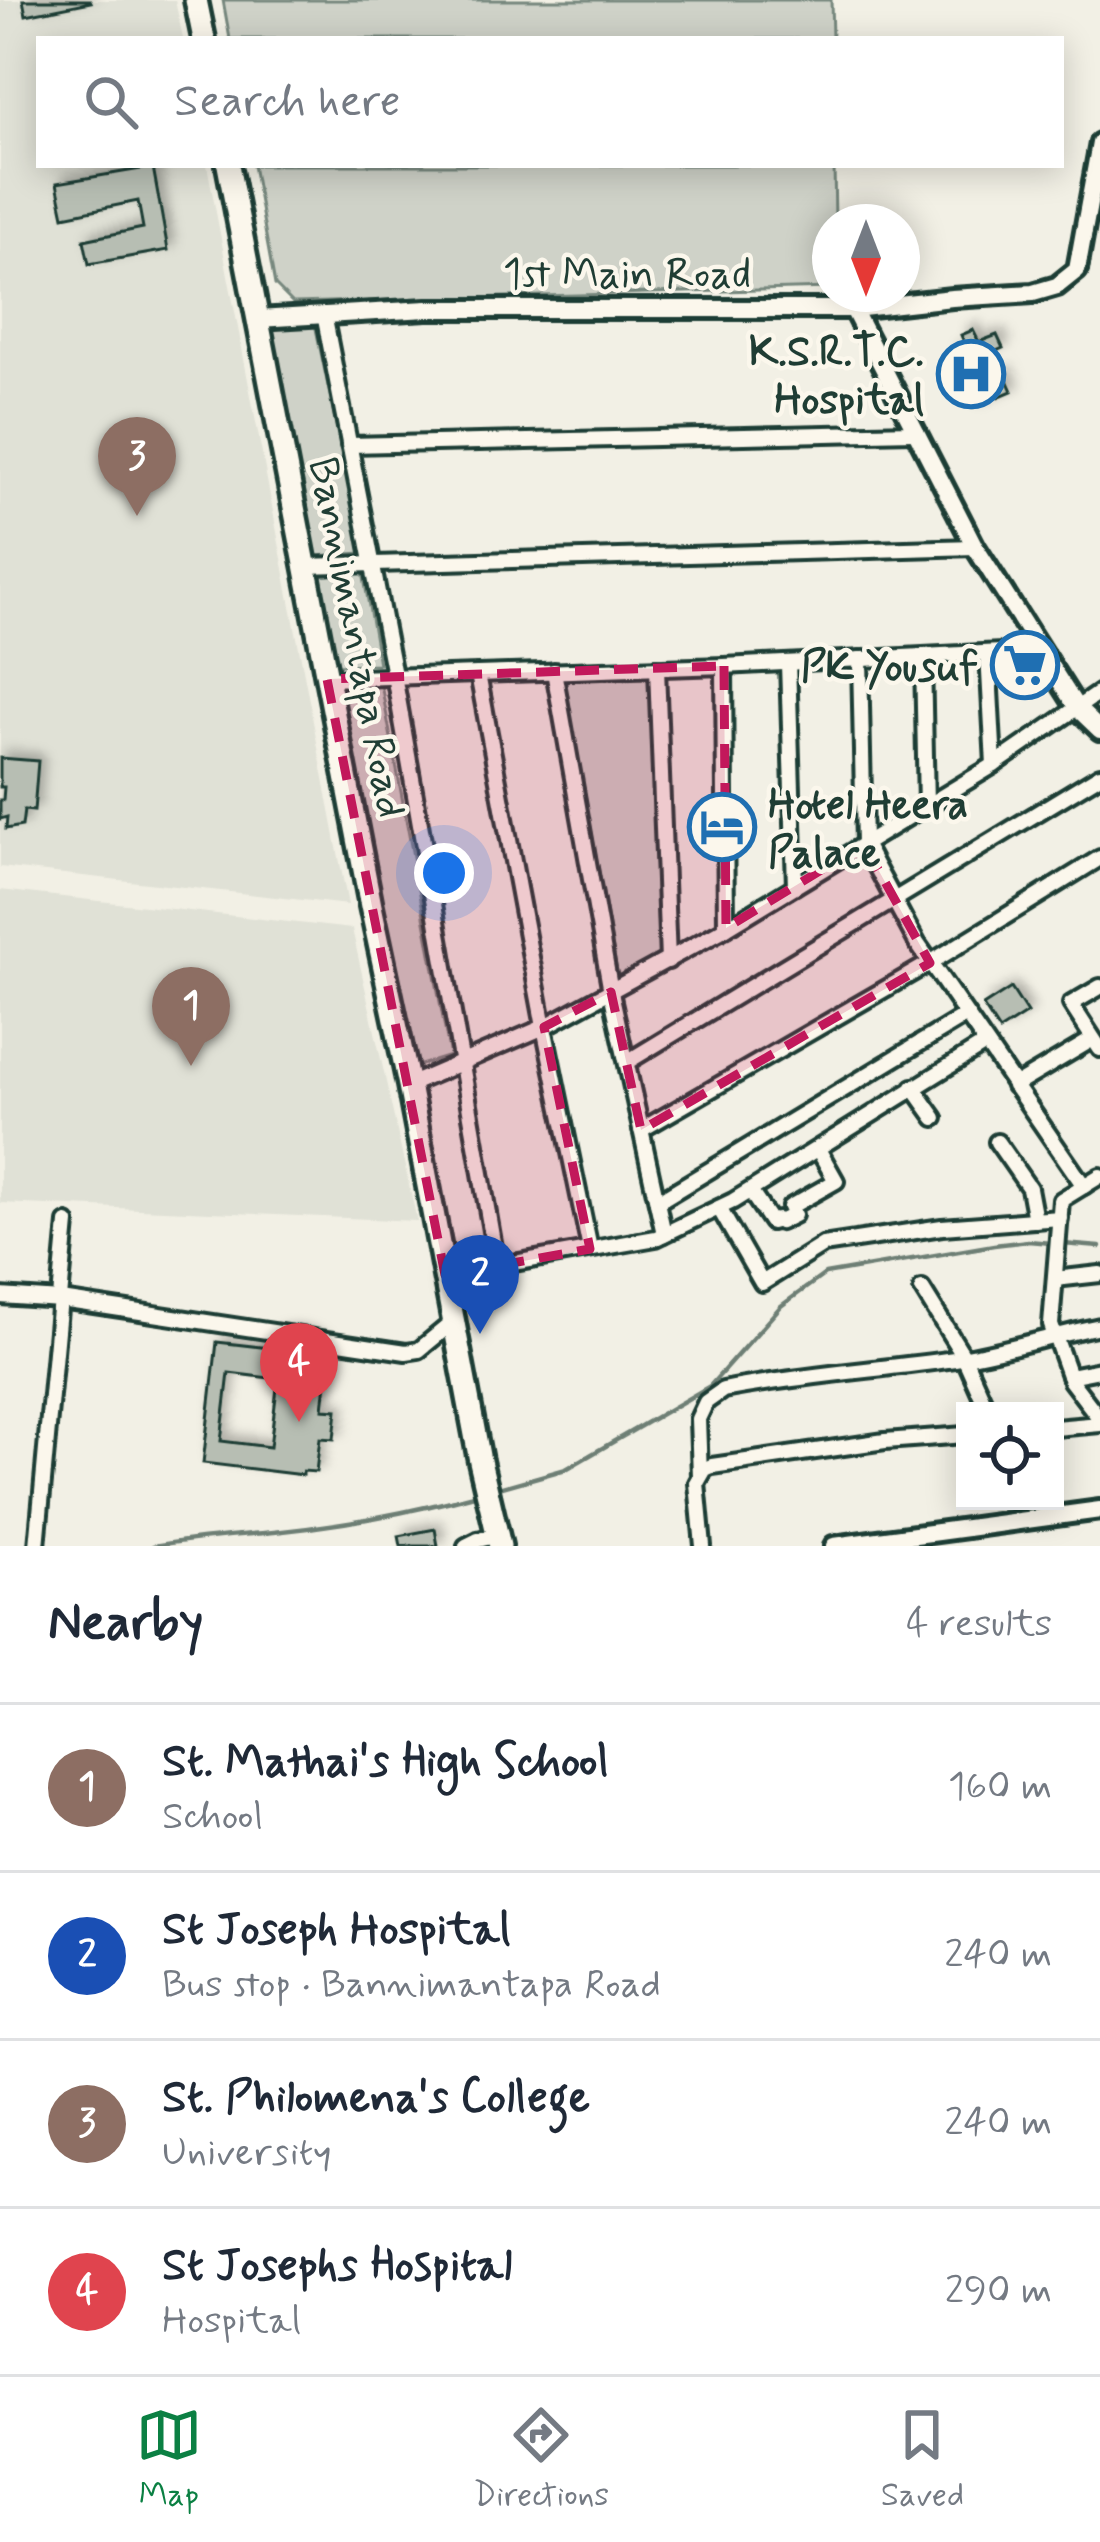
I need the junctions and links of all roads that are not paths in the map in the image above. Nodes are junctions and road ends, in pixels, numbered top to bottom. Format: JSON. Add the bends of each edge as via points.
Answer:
{"nodes":[{"id":1,"x":196,"y":0,"type":"edge"},
{"id":2,"x":203,"y":36,"type":"edge"},
{"id":3,"x":1100,"y":143,"type":"edge"},
{"id":4,"x":229,"y":168,"type":"edge"},
{"id":5,"x":920,"y":302,"type":"edge"},
{"id":6,"x":812,"y":309,"type":"edge"},
{"id":7,"x":854,"y":312,"type":"edge"},
{"id":8,"x":324,"y":314,"type":"junction"},
{"id":9,"x":258,"y":319,"type":"junction"},
{"id":10,"x":914,"y":432,"type":"junction"},
{"id":11,"x":350,"y":445,"type":"junction"},
{"id":12,"x":974,"y":547,"type":"junction"},
{"id":13,"x":373,"y":563,"type":"junction"},
{"id":14,"x":305,"y":566,"type":"junction"},
{"id":15,"x":1040,"y":650,"type":"junction"},
{"id":16,"x":988,"y":653,"type":"junction"},
{"id":17,"x":923,"y":658,"type":"junction"},
{"id":18,"x":860,"y":659,"type":"junction"},
{"id":19,"x":788,"y":663,"type":"junction"},
{"id":20,"x":724,"y":666,"type":"junction"},
{"id":21,"x":657,"y":668,"type":"junction"},
{"id":22,"x":554,"y":671,"type":"junction"},
{"id":23,"x":394,"y":674,"type":"junction"},
{"id":24,"x":478,"y":674,"type":"junction"},
{"id":25,"x":327,"y":679,"type":"junction"},
{"id":26,"x":1100,"y":692,"type":"edge"},
{"id":27,"x":1077,"y":708,"type":"junction"},
{"id":28,"x":1100,"y":730,"type":"edge"},
{"id":29,"x":994,"y":765,"type":"junction"},
{"id":30,"x":1100,"y":775,"type":"edge"},
{"id":31,"x":926,"y":806,"type":"junction"},
{"id":32,"x":864,"y":844,"type":"junction"},
{"id":33,"x":1100,"y":859,"type":"edge"},
{"id":34,"x":795,"y":886,"type":"junction"},
{"id":35,"x":894,"y":901,"type":"junction"},
{"id":36,"x":726,"y":928,"type":"junction"},
{"id":37,"x":668,"y":961,"type":"junction"},
{"id":38,"x":930,"y":963,"type":"junction"},
{"id":39,"x":1100,"y":986,"type":"edge"},
{"id":40,"x":611,"y":992,"type":"junction"},
{"id":41,"x":965,"y":1016,"type":"junction"},
{"id":42,"x":544,"y":1027,"type":"junction"},
{"id":43,"x":985,"y":1044,"type":"junction"},
{"id":44,"x":1097,"y":1044,"type":"edge"},
{"id":45,"x":626,"y":1063,"type":"junction"},
{"id":46,"x":462,"y":1064,"type":"junction"},
{"id":47,"x":409,"y":1085,"type":"junction"},
{"id":48,"x":1014,"y":1086,"type":"junction"},
{"id":49,"x":913,"y":1088,"type":"junction"},
{"id":50,"x":935,"y":1118,"type":"dead end"},
{"id":51,"x":641,"y":1130,"type":"junction"},
{"id":52,"x":997,"y":1142,"type":"dead end"},
{"id":53,"x":818,"y":1149,"type":"junction"},
{"id":54,"x":1100,"y":1175,"type":"edge"},
{"id":55,"x":1084,"y":1186,"type":"junction"},
{"id":56,"x":750,"y":1191,"type":"junction"},
{"id":57,"x":657,"y":1202,"type":"junction"},
{"id":58,"x":719,"y":1208,"type":"junction"},
{"id":59,"x":1035,"y":1220,"type":"junction"},
{"id":60,"x":1059,"y":1222,"type":"junction"},
{"id":61,"x":67,"y":1223,"type":"dead end"},
{"id":62,"x":664,"y":1234,"type":"junction"},
{"id":63,"x":590,"y":1249,"type":"junction"},
{"id":64,"x":497,"y":1265,"type":"junction"},
{"id":65,"x":1100,"y":1274,"type":"edge"},
{"id":66,"x":445,"y":1275,"type":"junction"},
{"id":67,"x":1055,"y":1279,"type":"junction"},
{"id":68,"x":922,"y":1289,"type":"dead end"},
{"id":69,"x":0,"y":1295,"type":"edge"},
{"id":70,"x":61,"y":1300,"type":"junction"},
{"id":71,"x":453,"y":1322,"type":"junction"},
{"id":72,"x":1100,"y":1326,"type":"edge"},
{"id":73,"x":1054,"y":1335,"type":"junction"},
{"id":74,"x":964,"y":1357,"type":"junction"},
{"id":75,"x":1100,"y":1370,"type":"edge"},
{"id":76,"x":1070,"y":1376,"type":"junction"},
{"id":77,"x":984,"y":1402,"type":"edge"},
{"id":78,"x":1100,"y":1422,"type":"edge"},
{"id":79,"x":1064,"y":1426,"type":"edge"},
{"id":80,"x":956,"y":1436,"type":"edge"},
{"id":81,"x":700,"y":1476,"type":"junction"},
{"id":82,"x":1100,"y":1510,"type":"edge"},
{"id":83,"x":498,"y":1536,"type":"edge"},
{"id":84,"x":37,"y":1546,"type":"edge"},
{"id":85,"x":466,"y":1546,"type":"edge"},
{"id":86,"x":703,"y":1546,"type":"edge"},
{"id":87,"x":833,"y":1546,"type":"edge"}],
"edges":[{"from":1,"to":2,"type":"main road"},
{"from":3,"to":5,"type":"street","name":"1st Main Road","via":[[1077,270],[1033,293]]},
{"from":4,"to":9,"type":"main road","name":"Bannimantapa Road"},
{"from":6,"to":8,"type":"street","name":"1st Main Road"},
{"from":7,"to":10,"type":"street"},
{"from":8,"to":9,"type":"street","name":"1st Main Road"},
{"from":8,"to":11,"type":"street"},
{"from":9,"to":14,"type":"main road","name":"Bannimantapa Road"},
{"from":10,"to":11,"type":"street"},
{"from":10,"to":12,"type":"street"},
{"from":11,"to":13,"type":"street"},
{"from":12,"to":13,"type":"street"},
{"from":12,"to":15,"type":"street"},
{"from":13,"to":14,"type":"street"},
{"from":13,"to":23,"type":"street"},
{"from":14,"to":25,"type":"main road","name":"Bannimantapa Road"},
{"from":15,"to":16,"type":"street"},
{"from":15,"to":27,"type":"street"},
{"from":16,"to":17,"type":"street"},
{"from":16,"to":29,"type":"street"},
{"from":17,"to":18,"type":"street"},
{"from":17,"to":31,"type":"street"},
{"from":18,"to":19,"type":"street"},
{"from":18,"to":32,"type":"street"},
{"from":19,"to":20,"type":"street"},
{"from":19,"to":34,"type":"street"},
{"from":20,"to":21,"type":"street"},
{"from":20,"to":36,"type":"street"},
{"from":21,"to":22,"type":"street"},
{"from":21,"to":37,"type":"street"},
{"from":22,"to":24,"type":"street"},
{"from":22,"to":40,"type":"street"},
{"from":23,"to":24,"type":"street"},
{"from":23,"to":25,"type":"street"},
{"from":23,"to":46,"type":"street"},
{"from":24,"to":42,"type":"street"},
{"from":25,"to":47,"type":"main road","name":"Bannimantapa Road"},
{"from":26,"to":27,"type":"street"},
{"from":27,"to":28,"type":"street"},
{"from":27,"to":29,"type":"street"},
{"from":29,"to":31,"type":"street"},
{"from":30,"to":35,"type":"street"},
{"from":31,"to":32,"type":"street"},
{"from":32,"to":34,"type":"street"},
{"from":32,"to":35,"type":"street"},
{"from":33,"to":38,"type":"street"},
{"from":34,"to":36,"type":"street"},
{"from":35,"to":38,"type":"street"},
{"from":35,"to":45,"type":"street"},
{"from":36,"to":37,"type":"street"},
{"from":37,"to":40,"type":"street"},
{"from":38,"to":41,"type":"street"},
{"from":38,"to":51,"type":"street"},
{"from":39,"to":44,"type":"street","via":[[1071,1004]]},
{"from":40,"to":42,"type":"street"},
{"from":40,"to":45,"type":"street"},
{"from":41,"to":43,"type":"street"},
{"from":41,"to":57,"type":"street"},
{"from":42,"to":46,"type":"street"},
{"from":42,"to":63,"type":"street"},
{"from":43,"to":48,"type":"street"},
{"from":43,"to":49,"type":"street"},
{"from":44,"to":48,"type":"street"},
{"from":45,"to":51,"type":"street"},
{"from":46,"to":47,"type":"street"},
{"from":46,"to":64,"type":"street"},
{"from":47,"to":66,"type":"main road","name":"Bannimantapa Road"},
{"from":48,"to":55,"type":"street"},
{"from":49,"to":50,"type":"street"},
{"from":49,"to":53,"type":"street"},
{"from":51,"to":57,"type":"street"},
{"from":52,"to":59,"type":"street","via":[[1029,1188]]},
{"from":53,"to":56,"type":"street"},
{"from":53,"to":56,"type":"street","via":[[836,1181],[790,1208],[794,1215],[771,1222]]},
{"from":54,"to":55,"type":"street"},
{"from":55,"to":60,"type":"street","via":[[1061,1200]]},
{"from":56,"to":58,"type":"street"},
{"from":57,"to":62,"type":"street"},
{"from":58,"to":59,"type":"street","via":[[762,1282],[823,1245]]},
{"from":58,"to":62,"type":"street"},
{"from":59,"to":60,"type":"street"},
{"from":60,"to":67,"type":"street"},
{"from":61,"to":70,"type":"street"},
{"from":62,"to":63,"type":"street"},
{"from":63,"to":64,"type":"street"},
{"from":64,"to":66,"type":"street"},
{"from":65,"to":67,"type":"street"},
{"from":66,"to":71,"type":"main road","name":"Bannimantapa Road"},
{"from":67,"to":73,"type":"street"},
{"from":68,"to":74,"type":"street"},
{"from":69,"to":70,"type":"street"},
{"from":70,"to":71,"type":"street","via":[[406,1352]]},
{"from":70,"to":84,"type":"street"},
{"from":71,"to":83,"type":"main road","name":"Bannimantapa Road"},
{"from":72,"to":73,"type":"street"},
{"from":73,"to":74,"type":"street"},
{"from":73,"to":76,"type":"street"},
{"from":74,"to":77,"type":"street"},
{"from":74,"to":81,"type":"street","via":[[724,1390],[698,1419]]},
{"from":75,"to":76,"type":"street"},
{"from":76,"to":78,"type":"street"},
{"from":78,"to":79,"type":"street"},
{"from":80,"to":81,"type":"street","via":[[712,1466]]},
{"from":81,"to":86,"type":"street"},
{"from":82,"to":87,"type":"street"},
{"from":83,"to":85,"type":"street"}]}
